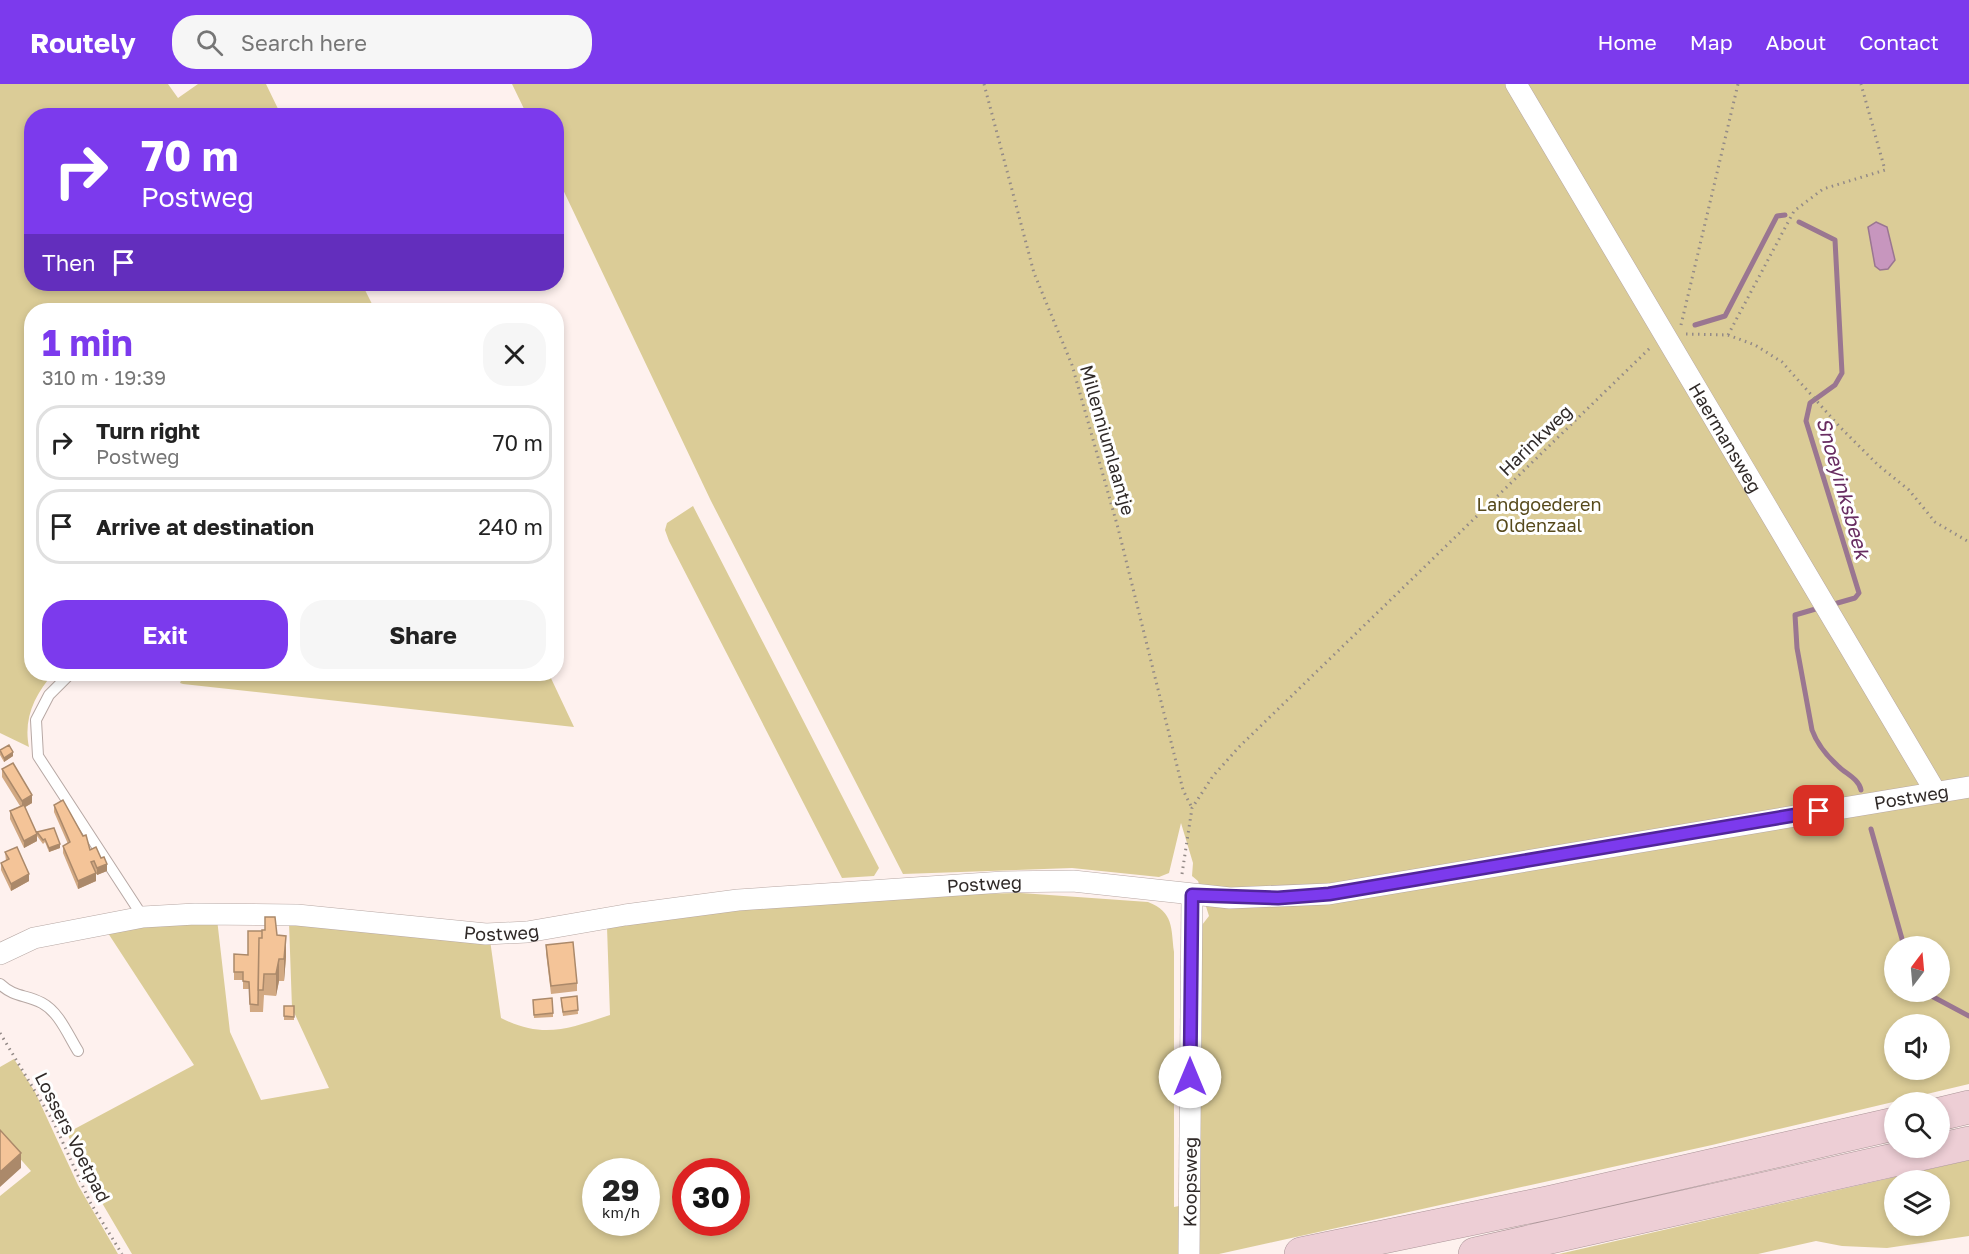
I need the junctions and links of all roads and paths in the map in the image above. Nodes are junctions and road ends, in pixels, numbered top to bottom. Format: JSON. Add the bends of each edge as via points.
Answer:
{"nodes":[{"id":1,"x":984,"y":84,"type":"edge"},
{"id":2,"x":1516,"y":84,"type":"edge"},
{"id":3,"x":1738,"y":84,"type":"edge"},
{"id":4,"x":1861,"y":84,"type":"edge"},
{"id":5,"x":1669,"y":331,"type":"junction"},
{"id":6,"x":1728,"y":335,"type":"junction"},
{"id":7,"x":1969,"y":542,"type":"edge"},
{"id":8,"x":63,"y":681,"type":"edge"},
{"id":9,"x":1969,"y":787,"type":"edge"},
{"id":10,"x":1935,"y":791,"type":"junction"},
{"id":11,"x":1192,"y":808,"type":"junction"},
{"id":12,"x":1186,"y":894,"type":"junction"},
{"id":13,"x":143,"y":917,"type":"junction"},
{"id":14,"x":0,"y":954,"type":"edge"},
{"id":15,"x":0,"y":984,"type":"edge"},
{"id":16,"x":0,"y":1033,"type":"edge"},
{"id":17,"x":78,"y":1051,"type":"dead end"},
{"id":18,"x":1969,"y":1107,"type":"edge"},
{"id":19,"x":1950,"y":1112,"type":"edge"},
{"id":20,"x":1884,"y":1126,"type":"edge"},
{"id":21,"x":1969,"y":1143,"type":"edge"},
{"id":22,"x":122,"y":1254,"type":"edge"},
{"id":23,"x":1189,"y":1254,"type":"edge"},
{"id":24,"x":1300,"y":1254,"type":"edge"},
{"id":25,"x":1475,"y":1254,"type":"edge"}],
"edges":[{"from":1,"to":11,"type":"path","name":"Millenniumlaantje","via":[[1040,290],[1072,364],[1118,528],[1183,790]]},
{"from":2,"to":5,"type":"street","name":"Haermansweg"},
{"from":3,"to":5,"type":"path","name":"Harinkweg","via":[[1681,325]]},
{"from":4,"to":6,"type":"path","via":[[1885,170],[1823,189],[1794,211]]},
{"from":5,"to":6,"type":"path","via":[[1691,336]]},
{"from":5,"to":10,"type":"street","name":"Haermansweg"},
{"from":5,"to":11,"type":"path","name":"Harinkweg","via":[[1240,746]]},
{"from":6,"to":7,"type":"path","via":[[1755,345],[1782,362],[1878,465],[1909,490],[1935,522]]},
{"from":8,"to":13,"type":"lane","via":[[49,695],[36,720],[38,756]]},
{"from":9,"to":10,"type":"street","name":"Postweg"},
{"from":10,"to":12,"type":"street","name":"Postweg","via":[[1329,894],[1266,898]]},
{"from":11,"to":12,"type":"path"},
{"from":12,"to":13,"type":"street","name":"Postweg","via":[[1072,881],[898,887],[738,900],[527,932],[486,934],[297,915]]},
{"from":12,"to":23,"type":"street","name":"Koopsweg"},
{"from":13,"to":14,"type":"street","name":"Postweg","via":[[34,938]]},
{"from":15,"to":17,"type":"lane","via":[[11,994],[42,1003],[59,1018]]},
{"from":16,"to":22,"type":"path","name":"Lossers Voetpad","via":[[53,1121],[90,1202]]},
{"from":18,"to":19,"type":"highway"},
{"from":20,"to":24,"type":"highway","via":[[1552,1202]]},
{"from":21,"to":25,"type":"highway"}]}
